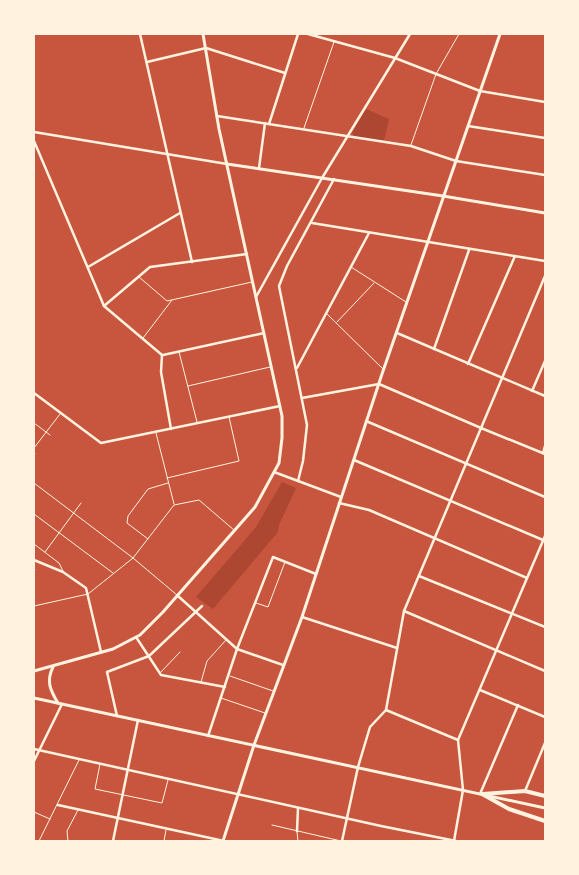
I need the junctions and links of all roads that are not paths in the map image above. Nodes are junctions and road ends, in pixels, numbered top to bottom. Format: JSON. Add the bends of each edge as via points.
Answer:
{"nodes":[{"id":1,"x":140,"y":34,"type":"edge"},
{"id":2,"x":203,"y":34,"type":"edge"},
{"id":3,"x":298,"y":34,"type":"edge"},
{"id":4,"x":308,"y":34,"type":"edge"},
{"id":5,"x":410,"y":34,"type":"edge"},
{"id":6,"x":459,"y":34,"type":"edge"},
{"id":7,"x":500,"y":34,"type":"edge"},
{"id":8,"x":335,"y":41,"type":"junction"},
{"id":9,"x":206,"y":48,"type":"junction"},
{"id":10,"x":395,"y":58,"type":"junction"},
{"id":11,"x":146,"y":62,"type":"junction"},
{"id":12,"x":285,"y":73,"type":"junction"},
{"id":13,"x":436,"y":74,"type":"junction"},
{"id":14,"x":480,"y":91,"type":"junction"},
{"id":15,"x":545,"y":102,"type":"edge"},
{"id":16,"x":217,"y":116,"type":"junction"},
{"id":17,"x":267,"y":124,"type":"junction"},
{"id":18,"x":468,"y":126,"type":"junction"},
{"id":19,"x":303,"y":129,"type":"junction"},
{"id":20,"x":34,"y":132,"type":"edge"},
{"id":21,"x":347,"y":136,"type":"junction"},
{"id":22,"x":545,"y":138,"type":"edge"},
{"id":23,"x":34,"y":141,"type":"edge"},
{"id":24,"x":411,"y":146,"type":"junction"},
{"id":25,"x":167,"y":154,"type":"junction"},
{"id":26,"x":456,"y":161,"type":"junction"},
{"id":27,"x":227,"y":164,"type":"junction"},
{"id":28,"x":259,"y":168,"type":"junction"},
{"id":29,"x":545,"y":175,"type":"edge"},
{"id":30,"x":322,"y":178,"type":"junction"},
{"id":31,"x":334,"y":179,"type":"junction"},
{"id":32,"x":443,"y":196,"type":"junction"},
{"id":33,"x":180,"y":213,"type":"junction"},
{"id":34,"x":545,"y":213,"type":"edge"},
{"id":35,"x":312,"y":223,"type":"junction"},
{"id":36,"x":370,"y":233,"type":"junction"},
{"id":37,"x":427,"y":243,"type":"junction"},
{"id":38,"x":469,"y":250,"type":"junction"},
{"id":39,"x":247,"y":254,"type":"junction"},
{"id":40,"x":515,"y":256,"type":"junction"},
{"id":41,"x":545,"y":261,"type":"edge"},
{"id":42,"x":192,"y":262,"type":"junction"},
{"id":43,"x":88,"y":267,"type":"junction"},
{"id":44,"x":351,"y":267,"type":"junction"},
{"id":45,"x":139,"y":276,"type":"junction"},
{"id":46,"x":545,"y":276,"type":"edge"},
{"id":47,"x":253,"y":282,"type":"junction"},
{"id":48,"x":374,"y":282,"type":"junction"},
{"id":49,"x":256,"y":297,"type":"junction"},
{"id":50,"x":172,"y":300,"type":"junction"},
{"id":51,"x":407,"y":303,"type":"junction"},
{"id":52,"x":104,"y":306,"type":"junction"},
{"id":53,"x":326,"y":313,"type":"junction"},
{"id":54,"x":336,"y":323,"type":"junction"},
{"id":55,"x":264,"y":333,"type":"junction"},
{"id":56,"x":396,"y":333,"type":"junction"},
{"id":57,"x":143,"y":339,"type":"junction"},
{"id":58,"x":434,"y":349,"type":"junction"},
{"id":59,"x":179,"y":352,"type":"junction"},
{"id":60,"x":162,"y":355,"type":"junction"},
{"id":61,"x":545,"y":362,"type":"edge"},
{"id":62,"x":468,"y":364,"type":"junction"},
{"id":63,"x":271,"y":367,"type":"junction"},
{"id":64,"x":296,"y":369,"type":"junction"},
{"id":65,"x":384,"y":369,"type":"junction"},
{"id":66,"x":502,"y":378,"type":"junction"},
{"id":67,"x":379,"y":384,"type":"junction"},
{"id":68,"x":188,"y":386,"type":"junction"},
{"id":69,"x":532,"y":390,"type":"junction"},
{"id":70,"x":34,"y":393,"type":"edge"},
{"id":71,"x":545,"y":396,"type":"edge"},
{"id":72,"x":302,"y":398,"type":"junction"},
{"id":73,"x":280,"y":406,"type":"junction"},
{"id":74,"x":61,"y":413,"type":"junction"},
{"id":75,"x":229,"y":416,"type":"junction"},
{"id":76,"x":366,"y":421,"type":"junction"},
{"id":77,"x":34,"y":422,"type":"edge"},
{"id":78,"x":197,"y":423,"type":"junction"},
{"id":79,"x":480,"y":428,"type":"junction"},
{"id":80,"x":171,"y":429,"type":"junction"},
{"id":81,"x":46,"y":432,"type":"junction"},
{"id":82,"x":155,"y":432,"type":"junction"},
{"id":83,"x":50,"y":435,"type":"dead end"},
{"id":84,"x":545,"y":446,"type":"edge"},
{"id":85,"x":34,"y":448,"type":"edge"},
{"id":86,"x":544,"y":453,"type":"edge"},
{"id":87,"x":354,"y":460,"type":"junction"},
{"id":88,"x":466,"y":463,"type":"junction"},
{"id":89,"x":274,"y":472,"type":"junction"},
{"id":90,"x":167,"y":478,"type":"junction"},
{"id":91,"x":298,"y":481,"type":"junction"},
{"id":92,"x":168,"y":483,"type":"junction"},
{"id":93,"x":34,"y":484,"type":"edge"},
{"id":94,"x":342,"y":497,"type":"junction"},
{"id":95,"x":545,"y":497,"type":"edge"},
{"id":96,"x":450,"y":500,"type":"junction"},
{"id":97,"x":81,"y":503,"type":"dead end"},
{"id":98,"x":340,"y":503,"type":"junction"},
{"id":99,"x":174,"y":505,"type":"junction"},
{"id":100,"x":74,"y":513,"type":"junction"},
{"id":101,"x":34,"y":514,"type":"edge"},
{"id":102,"x":235,"y":530,"type":"junction"},
{"id":103,"x":59,"y":532,"type":"junction"},
{"id":104,"x":545,"y":536,"type":"edge"},
{"id":105,"x":435,"y":537,"type":"junction"},
{"id":106,"x":148,"y":539,"type":"junction"},
{"id":107,"x":543,"y":540,"type":"junction"},
{"id":108,"x":34,"y":544,"type":"edge"},
{"id":109,"x":44,"y":552,"type":"junction"},
{"id":110,"x":133,"y":558,"type":"junction"},
{"id":111,"x":34,"y":560,"type":"edge"},
{"id":112,"x":285,"y":562,"type":"junction"},
{"id":113,"x":63,"y":572,"type":"junction"},
{"id":114,"x":113,"y":573,"type":"junction"},
{"id":115,"x":316,"y":574,"type":"junction"},
{"id":116,"x":419,"y":576,"type":"junction"},
{"id":117,"x":527,"y":578,"type":"junction"},
{"id":118,"x":88,"y":594,"type":"junction"},
{"id":119,"x":178,"y":596,"type":"junction"},
{"id":120,"x":255,"y":602,"type":"junction"},
{"id":121,"x":34,"y":606,"type":"edge"},
{"id":122,"x":202,"y":606,"type":"dead end"},
{"id":123,"x":404,"y":611,"type":"junction"},
{"id":124,"x":196,"y":612,"type":"junction"},
{"id":125,"x":512,"y":613,"type":"junction"},
{"id":126,"x":302,"y":617,"type":"junction"},
{"id":127,"x":545,"y":627,"type":"edge"},
{"id":128,"x":136,"y":637,"type":"junction"},
{"id":129,"x":226,"y":640,"type":"junction"},
{"id":130,"x":397,"y":648,"type":"junction"},
{"id":131,"x":237,"y":650,"type":"junction"},
{"id":132,"x":497,"y":651,"type":"junction"},
{"id":133,"x":101,"y":652,"type":"junction"},
{"id":134,"x":180,"y":652,"type":"dead end"},
{"id":135,"x":149,"y":656,"type":"junction"},
{"id":136,"x":283,"y":665,"type":"junction"},
{"id":137,"x":53,"y":666,"type":"junction"},
{"id":138,"x":34,"y":671,"type":"edge"},
{"id":139,"x":545,"y":671,"type":"edge"},
{"id":140,"x":160,"y":673,"type":"junction"},
{"id":141,"x":228,"y":676,"type":"junction"},
{"id":142,"x":201,"y":682,"type":"junction"},
{"id":143,"x":225,"y":687,"type":"junction"},
{"id":144,"x":480,"y":690,"type":"junction"},
{"id":145,"x":274,"y":691,"type":"junction"},
{"id":146,"x":34,"y":698,"type":"edge"},
{"id":147,"x":221,"y":698,"type":"junction"},
{"id":148,"x":60,"y":704,"type":"junction"},
{"id":149,"x":518,"y":705,"type":"junction"},
{"id":150,"x":386,"y":710,"type":"junction"},
{"id":151,"x":266,"y":713,"type":"junction"},
{"id":152,"x":117,"y":716,"type":"junction"},
{"id":153,"x":545,"y":717,"type":"edge"},
{"id":154,"x":138,"y":720,"type":"junction"},
{"id":155,"x":208,"y":736,"type":"junction"},
{"id":156,"x":458,"y":740,"type":"junction"},
{"id":157,"x":545,"y":742,"type":"edge"},
{"id":158,"x":254,"y":745,"type":"junction"},
{"id":159,"x":34,"y":749,"type":"edge"},
{"id":160,"x":39,"y":750,"type":"junction"},
{"id":161,"x":80,"y":760,"type":"junction"},
{"id":162,"x":34,"y":761,"type":"edge"},
{"id":163,"x":100,"y":764,"type":"junction"},
{"id":164,"x":358,"y":767,"type":"junction"},
{"id":165,"x":127,"y":770,"type":"junction"},
{"id":166,"x":168,"y":779,"type":"junction"},
{"id":167,"x":463,"y":790,"type":"junction"},
{"id":168,"x":525,"y":791,"type":"junction"},
{"id":169,"x":238,"y":794,"type":"junction"},
{"id":170,"x":481,"y":794,"type":"junction"},
{"id":171,"x":123,"y":795,"type":"junction"},
{"id":172,"x":545,"y":796,"type":"edge"},
{"id":173,"x":58,"y":805,"type":"junction"},
{"id":174,"x":298,"y":808,"type":"junction"},
{"id":175,"x":545,"y":808,"type":"edge"},
{"id":176,"x":78,"y":809,"type":"junction"},
{"id":177,"x":34,"y":812,"type":"edge"},
{"id":178,"x":118,"y":818,"type":"junction"},
{"id":179,"x":347,"y":818,"type":"junction"},
{"id":180,"x":50,"y":819,"type":"junction"},
{"id":181,"x":545,"y":820,"type":"edge"},
{"id":182,"x":272,"y":825,"type":"dead end"},
{"id":183,"x":166,"y":828,"type":"junction"},
{"id":184,"x":297,"y":831,"type":"junction"},
{"id":185,"x":39,"y":841,"type":"edge"},
{"id":186,"x":68,"y":841,"type":"edge"},
{"id":187,"x":113,"y":841,"type":"edge"},
{"id":188,"x":164,"y":841,"type":"edge"},
{"id":189,"x":223,"y":841,"type":"edge"},
{"id":190,"x":298,"y":841,"type":"edge"},
{"id":191,"x":342,"y":841,"type":"edge"},
{"id":192,"x":455,"y":841,"type":"edge"}],
"edges":[{"from":1,"to":11,"type":"street"},
{"from":2,"to":9,"type":"main road"},
{"from":3,"to":12,"type":"street"},
{"from":4,"to":8,"type":"street"},
{"from":5,"to":10,"type":"street"},
{"from":6,"to":13,"type":"lane"},
{"from":7,"to":14,"type":"main road"},
{"from":8,"to":10,"type":"street"},
{"from":8,"to":19,"type":"lane"},
{"from":9,"to":11,"type":"street"},
{"from":9,"to":12,"type":"street"},
{"from":9,"to":16,"type":"main road"},
{"from":10,"to":13,"type":"street"},
{"from":10,"to":21,"type":"street"},
{"from":11,"to":25,"type":"street"},
{"from":12,"to":17,"type":"street"},
{"from":13,"to":14,"type":"street"},
{"from":13,"to":24,"type":"lane"},
{"from":14,"to":15,"type":"street"},
{"from":14,"to":18,"type":"main road"},
{"from":16,"to":17,"type":"street"},
{"from":16,"to":27,"type":"main road"},
{"from":17,"to":19,"type":"street"},
{"from":17,"to":28,"type":"street"},
{"from":18,"to":22,"type":"street"},
{"from":18,"to":26,"type":"main road"},
{"from":19,"to":21,"type":"street"},
{"from":20,"to":25,"type":"street"},
{"from":21,"to":24,"type":"street"},
{"from":21,"to":30,"type":"street"},
{"from":23,"to":43,"type":"street"},
{"from":24,"to":26,"type":"street"},
{"from":25,"to":27,"type":"street"},
{"from":25,"to":33,"type":"street"},
{"from":26,"to":29,"type":"street"},
{"from":26,"to":32,"type":"main road"},
{"from":27,"to":28,"type":"main road"},
{"from":27,"to":39,"type":"main road"},
{"from":28,"to":30,"type":"main road"},
{"from":30,"to":31,"type":"main road"},
{"from":30,"to":49,"type":"street"},
{"from":31,"to":32,"type":"main road"},
{"from":31,"to":35,"type":"street"},
{"from":32,"to":34,"type":"main road"},
{"from":32,"to":37,"type":"main road"},
{"from":33,"to":42,"type":"street"},
{"from":33,"to":43,"type":"street"},
{"from":35,"to":36,"type":"street"},
{"from":35,"to":64,"type":"street","via":[[287,266],[280,286]]},
{"from":36,"to":37,"type":"street"},
{"from":36,"to":44,"type":"street"},
{"from":37,"to":38,"type":"street"},
{"from":37,"to":51,"type":"main road"},
{"from":38,"to":40,"type":"street"},
{"from":38,"to":58,"type":"street"},
{"from":39,"to":42,"type":"street"},
{"from":39,"to":47,"type":"main road"},
{"from":40,"to":41,"type":"street"},
{"from":40,"to":62,"type":"street"},
{"from":42,"to":45,"type":"street","via":[[150,267]]},
{"from":43,"to":52,"type":"street"},
{"from":44,"to":48,"type":"lane"},
{"from":44,"to":53,"type":"street"},
{"from":45,"to":50,"type":"lane","via":[[167,301]]},
{"from":45,"to":52,"type":"street"},
{"from":46,"to":66,"type":"street"},
{"from":47,"to":49,"type":"main road"},
{"from":47,"to":50,"type":"lane"},
{"from":48,"to":51,"type":"lane"},
{"from":48,"to":54,"type":"lane"},
{"from":49,"to":55,"type":"main road"},
{"from":50,"to":57,"type":"lane"},
{"from":51,"to":56,"type":"main road"},
{"from":52,"to":57,"type":"street"},
{"from":53,"to":54,"type":"lane"},
{"from":53,"to":64,"type":"street"},
{"from":54,"to":65,"type":"lane"},
{"from":55,"to":59,"type":"street"},
{"from":55,"to":63,"type":"main road"},
{"from":56,"to":58,"type":"street"},
{"from":56,"to":65,"type":"main road"},
{"from":57,"to":60,"type":"street"},
{"from":58,"to":62,"type":"street"},
{"from":59,"to":60,"type":"street"},
{"from":59,"to":68,"type":"lane"},
{"from":60,"to":80,"type":"street","via":[[161,372]]},
{"from":61,"to":69,"type":"street"},
{"from":62,"to":66,"type":"street"},
{"from":63,"to":68,"type":"lane"},
{"from":63,"to":73,"type":"main road"},
{"from":64,"to":72,"type":"street"},
{"from":65,"to":67,"type":"main road"},
{"from":66,"to":69,"type":"street"},
{"from":66,"to":79,"type":"street"},
{"from":67,"to":72,"type":"street"},
{"from":67,"to":76,"type":"main road"},
{"from":67,"to":79,"type":"street"},
{"from":68,"to":78,"type":"lane"},
{"from":69,"to":71,"type":"street"},
{"from":70,"to":74,"type":"street"},
{"from":72,"to":91,"type":"street","via":[[308,425]]},
{"from":73,"to":75,"type":"street"},
{"from":73,"to":89,"type":"main road","via":[[282,438],[279,462]]},
{"from":74,"to":81,"type":"lane"},
{"from":74,"to":82,"type":"street","via":[[101,443]]},
{"from":75,"to":78,"type":"street"},
{"from":75,"to":90,"type":"lane","via":[[239,461]]},
{"from":76,"to":87,"type":"main road"},
{"from":76,"to":88,"type":"street"},
{"from":77,"to":81,"type":"lane"},
{"from":78,"to":80,"type":"street"},
{"from":79,"to":86,"type":"street"},
{"from":79,"to":88,"type":"street"},
{"from":80,"to":82,"type":"street"},
{"from":81,"to":83,"type":"lane"},
{"from":81,"to":85,"type":"lane"},
{"from":82,"to":90,"type":"lane"},
{"from":84,"to":86,"type":"street"},
{"from":87,"to":94,"type":"main road"},
{"from":87,"to":96,"type":"street"},
{"from":88,"to":95,"type":"street"},
{"from":88,"to":96,"type":"street"},
{"from":89,"to":91,"type":"street"},
{"from":89,"to":102,"type":"main road","via":[[256,507]]},
{"from":90,"to":92,"type":"lane"},
{"from":91,"to":94,"type":"street"},
{"from":92,"to":99,"type":"lane"},
{"from":92,"to":106,"type":"lane","via":[[148,489],[128,516],[126,523]]},
{"from":93,"to":100,"type":"lane"},
{"from":94,"to":98,"type":"main road"},
{"from":96,"to":105,"type":"street"},
{"from":96,"to":107,"type":"street"},
{"from":97,"to":100,"type":"lane"},
{"from":98,"to":105,"type":"street","via":[[369,510]]},
{"from":98,"to":115,"type":"main road"},
{"from":99,"to":102,"type":"lane","via":[[199,500]]},
{"from":99,"to":106,"type":"lane"},
{"from":100,"to":103,"type":"lane"},
{"from":100,"to":110,"type":"lane"},
{"from":101,"to":103,"type":"lane"},
{"from":102,"to":119,"type":"main road"},
{"from":103,"to":109,"type":"lane"},
{"from":103,"to":114,"type":"lane"},
{"from":104,"to":107,"type":"street"},
{"from":105,"to":116,"type":"street"},
{"from":105,"to":117,"type":"street"},
{"from":106,"to":110,"type":"lane"},
{"from":107,"to":117,"type":"street"},
{"from":108,"to":109,"type":"lane"},
{"from":109,"to":113,"type":"lane","via":[[62,566]]},
{"from":110,"to":114,"type":"lane"},
{"from":110,"to":119,"type":"lane"},
{"from":111,"to":113,"type":"street"},
{"from":112,"to":115,"type":"street"},
{"from":112,"to":120,"type":"street","via":[[273,557]]},
{"from":112,"to":120,"type":"lane","via":[[268,607]]},
{"from":113,"to":118,"type":"street","via":[[86,588]]},
{"from":114,"to":118,"type":"lane"},
{"from":115,"to":126,"type":"main road"},
{"from":116,"to":123,"type":"street"},
{"from":116,"to":125,"type":"street"},
{"from":117,"to":125,"type":"street"},
{"from":118,"to":121,"type":"lane"},
{"from":118,"to":133,"type":"street"},
{"from":119,"to":124,"type":"street"},
{"from":119,"to":128,"type":"main road"},
{"from":120,"to":131,"type":"street"},
{"from":122,"to":124,"type":"street"},
{"from":123,"to":130,"type":"street"},
{"from":123,"to":132,"type":"street"},
{"from":124,"to":129,"type":"street"},
{"from":124,"to":135,"type":"street"},
{"from":125,"to":127,"type":"street"},
{"from":125,"to":132,"type":"street"},
{"from":126,"to":130,"type":"street"},
{"from":126,"to":136,"type":"main road"},
{"from":128,"to":133,"type":"main road"},
{"from":128,"to":135,"type":"street"},
{"from":129,"to":131,"type":"street"},
{"from":129,"to":142,"type":"lane","via":[[207,661]]},
{"from":130,"to":150,"type":"street"},
{"from":131,"to":136,"type":"street"},
{"from":131,"to":141,"type":"street"},
{"from":132,"to":139,"type":"street"},
{"from":132,"to":144,"type":"street"},
{"from":133,"to":137,"type":"main road"},
{"from":134,"to":140,"type":"lane"},
{"from":135,"to":140,"type":"street"},
{"from":135,"to":152,"type":"street","via":[[107,672]]},
{"from":136,"to":145,"type":"main road"},
{"from":137,"to":138,"type":"main road"},
{"from":137,"to":148,"type":"main road","via":[[48,681]]},
{"from":140,"to":142,"type":"street"},
{"from":141,"to":143,"type":"street"},
{"from":141,"to":145,"type":"lane"},
{"from":142,"to":143,"type":"street"},
{"from":143,"to":147,"type":"street"},
{"from":144,"to":149,"type":"street"},
{"from":144,"to":156,"type":"street"},
{"from":145,"to":151,"type":"main road"},
{"from":146,"to":148,"type":"main road"},
{"from":147,"to":151,"type":"lane"},
{"from":147,"to":155,"type":"street"},
{"from":148,"to":152,"type":"main road"},
{"from":148,"to":160,"type":"street"},
{"from":149,"to":153,"type":"street"},
{"from":149,"to":170,"type":"street"},
{"from":150,"to":156,"type":"street"},
{"from":150,"to":164,"type":"street","via":[[370,727]]},
{"from":151,"to":158,"type":"main road"},
{"from":152,"to":154,"type":"main road"},
{"from":154,"to":155,"type":"main road"},
{"from":154,"to":165,"type":"street"},
{"from":155,"to":158,"type":"main road"},
{"from":156,"to":167,"type":"street"},
{"from":157,"to":168,"type":"street"},
{"from":158,"to":164,"type":"main road"},
{"from":158,"to":169,"type":"main road"},
{"from":159,"to":160,"type":"street"},
{"from":160,"to":161,"type":"street"},
{"from":160,"to":162,"type":"street"},
{"from":161,"to":163,"type":"street"},
{"from":161,"to":173,"type":"lane"},
{"from":163,"to":165,"type":"street"},
{"from":163,"to":171,"type":"lane","via":[[94,789]]},
{"from":164,"to":167,"type":"main road"},
{"from":164,"to":179,"type":"street"},
{"from":165,"to":166,"type":"street"},
{"from":165,"to":171,"type":"street"},
{"from":166,"to":169,"type":"street"},
{"from":166,"to":171,"type":"lane","via":[[162,803]]},
{"from":167,"to":170,"type":"main road"},
{"from":167,"to":192,"type":"street"},
{"from":168,"to":170,"type":"main road"},
{"from":168,"to":172,"type":"main road"},
{"from":169,"to":174,"type":"street"},
{"from":169,"to":189,"type":"main road"},
{"from":170,"to":175,"type":"main road"},
{"from":170,"to":181,"type":"main road","via":[[509,809]]},
{"from":171,"to":178,"type":"street"},
{"from":173,"to":176,"type":"street"},
{"from":173,"to":180,"type":"lane"},
{"from":174,"to":179,"type":"street"},
{"from":174,"to":184,"type":"street"},
{"from":176,"to":178,"type":"street"},
{"from":176,"to":186,"type":"lane","via":[[67,831]]},
{"from":177,"to":180,"type":"lane"},
{"from":178,"to":183,"type":"street"},
{"from":178,"to":187,"type":"street"},
{"from":179,"to":191,"type":"street"},
{"from":179,"to":192,"type":"street"},
{"from":180,"to":185,"type":"lane"},
{"from":182,"to":184,"type":"lane"},
{"from":183,"to":188,"type":"lane"},
{"from":183,"to":189,"type":"street"},
{"from":184,"to":190,"type":"lane"},
{"from":184,"to":191,"type":"lane"}]}
